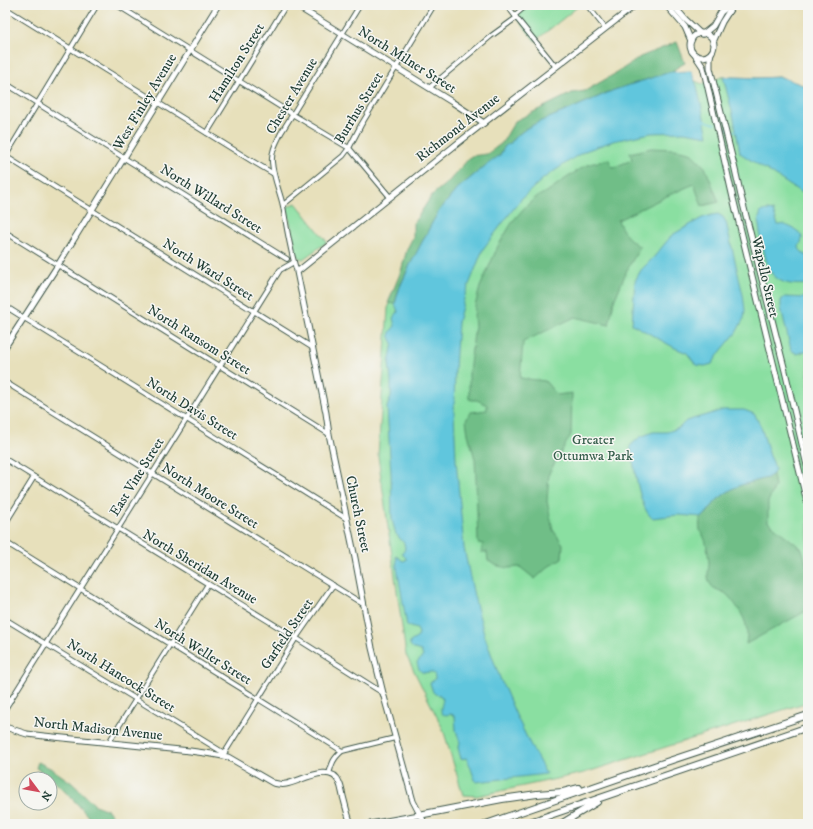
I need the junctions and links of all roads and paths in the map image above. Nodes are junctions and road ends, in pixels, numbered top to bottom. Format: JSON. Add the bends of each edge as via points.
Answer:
{"nodes":[{"id":1,"x":97,"y":5,"type":"edge"},
{"id":2,"x":117,"y":5,"type":"edge"},
{"id":3,"x":218,"y":5,"type":"edge"},
{"id":4,"x":286,"y":5,"type":"edge"},
{"id":5,"x":296,"y":5,"type":"edge"},
{"id":6,"x":360,"y":5,"type":"edge"},
{"id":7,"x":434,"y":5,"type":"edge"},
{"id":8,"x":507,"y":5,"type":"edge"},
{"id":9,"x":527,"y":5,"type":"edge"},
{"id":10,"x":587,"y":5,"type":"edge"},
{"id":11,"x":635,"y":5,"type":"edge"},
{"id":12,"x":666,"y":5,"type":"edge"},
{"id":13,"x":673,"y":5,"type":"edge"},
{"id":14,"x":731,"y":5,"type":"edge"},
{"id":15,"x":5,"y":8,"type":"edge"},
{"id":16,"x":515,"y":16,"type":"junction"},
{"id":17,"x":605,"y":28,"type":"junction"},
{"id":18,"x":342,"y":34,"type":"junction"},
{"id":19,"x":702,"y":34,"type":"junction"},
{"id":20,"x":691,"y":41,"type":"junction"},
{"id":21,"x":713,"y":42,"type":"junction"},
{"id":22,"x":71,"y":48,"type":"junction"},
{"id":23,"x":190,"y":50,"type":"junction"},
{"id":24,"x":711,"y":53,"type":"junction"},
{"id":25,"x":695,"y":55,"type":"junction"},
{"id":26,"x":556,"y":66,"type":"junction"},
{"id":27,"x":396,"y":67,"type":"junction"},
{"id":28,"x":239,"y":81,"type":"junction"},
{"id":29,"x":5,"y":83,"type":"edge"},
{"id":30,"x":429,"y":88,"type":"junction"},
{"id":31,"x":158,"y":103,"type":"junction"},
{"id":32,"x":37,"y":104,"type":"junction"},
{"id":33,"x":292,"y":114,"type":"junction"},
{"id":34,"x":484,"y":123,"type":"junction"},
{"id":35,"x":207,"y":133,"type":"junction"},
{"id":36,"x":348,"y":148,"type":"junction"},
{"id":37,"x":5,"y":156,"type":"edge"},
{"id":38,"x":124,"y":158,"type":"junction"},
{"id":39,"x":274,"y":174,"type":"junction"},
{"id":40,"x":390,"y":197,"type":"junction"},
{"id":41,"x":282,"y":205,"type":"junction"},
{"id":42,"x":91,"y":210,"type":"junction"},
{"id":43,"x":5,"y":232,"type":"edge"},
{"id":44,"x":287,"y":259,"type":"dead end"},
{"id":45,"x":294,"y":262,"type":"junction"},
{"id":46,"x":58,"y":265,"type":"junction"},
{"id":47,"x":298,"y":272,"type":"junction"},
{"id":48,"x":5,"y":306,"type":"edge"},
{"id":49,"x":254,"y":311,"type":"junction"},
{"id":50,"x":24,"y":318,"type":"junction"},
{"id":51,"x":5,"y":347,"type":"edge"},
{"id":52,"x":313,"y":348,"type":"junction"},
{"id":53,"x":220,"y":366,"type":"junction"},
{"id":54,"x":5,"y":382,"type":"edge"},
{"id":55,"x":187,"y":419,"type":"junction"},
{"id":56,"x":329,"y":434,"type":"junction"},
{"id":57,"x":5,"y":459,"type":"edge"},
{"id":58,"x":808,"y":470,"type":"edge"},
{"id":59,"x":153,"y":473,"type":"junction"},
{"id":60,"x":34,"y":477,"type":"junction"},
{"id":61,"x":808,"y":506,"type":"edge"},
{"id":62,"x":347,"y":519,"type":"junction"},
{"id":63,"x":5,"y":524,"type":"edge"},
{"id":64,"x":118,"y":529,"type":"junction"},
{"id":65,"x":5,"y":542,"type":"edge"},
{"id":66,"x":208,"y":584,"type":"junction"},
{"id":67,"x":333,"y":585,"type":"junction"},
{"id":68,"x":80,"y":589,"type":"junction"},
{"id":69,"x":363,"y":604,"type":"junction"},
{"id":70,"x":5,"y":619,"type":"edge"},
{"id":71,"x":296,"y":638,"type":"junction"},
{"id":72,"x":46,"y":644,"type":"junction"},
{"id":73,"x":170,"y":644,"type":"junction"},
{"id":74,"x":383,"y":693,"type":"junction"},
{"id":75,"x":5,"y":696,"type":"edge"},
{"id":76,"x":136,"y":699,"type":"junction"},
{"id":77,"x":258,"y":699,"type":"junction"},
{"id":78,"x":11,"y":700,"type":"junction"},
{"id":79,"x":5,"y":709,"type":"edge"},
{"id":80,"x":808,"y":715,"type":"edge"},
{"id":81,"x":5,"y":727,"type":"edge"},
{"id":82,"x":808,"y":727,"type":"edge"},
{"id":83,"x":396,"y":738,"type":"junction"},
{"id":84,"x":109,"y":742,"type":"junction"},
{"id":85,"x":190,"y":750,"type":"joint"},
{"id":86,"x":342,"y":751,"type":"junction"},
{"id":87,"x":223,"y":754,"type":"junction"},
{"id":88,"x":329,"y":774,"type":"junction"},
{"id":89,"x":612,"y":780,"type":"junction"},
{"id":90,"x":613,"y":793,"type":"junction"},
{"id":91,"x":419,"y":815,"type":"junction"},
{"id":92,"x":351,"y":824,"type":"edge"},
{"id":93,"x":370,"y":824,"type":"edge"},
{"id":94,"x":425,"y":824,"type":"edge"},
{"id":95,"x":486,"y":824,"type":"edge"},
{"id":96,"x":524,"y":824,"type":"edge"},
{"id":97,"x":561,"y":824,"type":"edge"}],
"edges":[{"from":1,"to":22,"type":"street"},
{"from":2,"to":23,"type":"street"},
{"from":3,"to":23,"type":"main road","name":"West Finley Avenue"},
{"from":4,"to":28,"type":"street","name":"Hamilton Street"},
{"from":5,"to":18,"type":"main road","name":"North Milner Street"},
{"from":6,"to":18,"type":"street","name":"Chester Avenue"},
{"from":7,"to":27,"type":"street","name":"Burrhus Street"},
{"from":8,"to":16,"type":"street"},
{"from":9,"to":16,"type":"street"},
{"from":10,"to":17,"type":"street"},
{"from":11,"to":17,"type":"main road","name":"Richmond Avenue"},
{"from":12,"to":20,"type":"main road","via":[[685,27]]},
{"from":13,"to":19,"type":"main road"},
{"from":14,"to":19,"type":"main road"},
{"from":14,"to":21,"type":"main road"},
{"from":15,"to":22,"type":"street"},
{"from":16,"to":26,"type":"street"},
{"from":16,"to":30,"type":"street"},
{"from":17,"to":26,"type":"main road","name":"Richmond Avenue"},
{"from":18,"to":27,"type":"main road","name":"North Milner Street"},
{"from":18,"to":33,"type":"street","name":"Chester Avenue"},
{"from":19,"to":20,"type":"main road","via":[[694,36]]},
{"from":19,"to":21,"type":"main road","via":[[708,35]]},
{"from":20,"to":25,"type":"main road","via":[[690,48]]},
{"from":21,"to":24,"type":"main road"},
{"from":22,"to":31,"type":"street"},
{"from":22,"to":32,"type":"street"},
{"from":23,"to":28,"type":"street"},
{"from":23,"to":31,"type":"main road","name":"West Finley Avenue"},
{"from":24,"to":25,"type":"main road","via":[[703,57]]},
{"from":24,"to":58,"type":"main road","name":"Wapello Street","via":[[710,68]]},
{"from":25,"to":61,"type":"main road","name":"Wapello Street","via":[[703,67]]},
{"from":26,"to":34,"type":"main road","name":"Richmond Avenue"},
{"from":27,"to":30,"type":"main road","name":"North Milner Street"},
{"from":27,"to":36,"type":"street","name":"Burrhus Street"},
{"from":28,"to":33,"type":"street"},
{"from":28,"to":35,"type":"street","name":"Hamilton Street"},
{"from":29,"to":32,"type":"street","name":"North Willard Street"},
{"from":30,"to":34,"type":"main road","name":"North Milner Street"},
{"from":31,"to":35,"type":"street"},
{"from":31,"to":38,"type":"main road","name":"West Finley Avenue"},
{"from":32,"to":37,"type":"street"},
{"from":32,"to":38,"type":"street","name":"North Willard Street"},
{"from":33,"to":36,"type":"street"},
{"from":33,"to":39,"type":"street","name":"Chester Avenue","via":[[273,150]]},
{"from":34,"to":40,"type":"main road","name":"Richmond Avenue"},
{"from":35,"to":39,"type":"street"},
{"from":36,"to":40,"type":"street"},
{"from":36,"to":41,"type":"street","name":"Burrhus Street","via":[[335,163]]},
{"from":37,"to":42,"type":"street","name":"North Ward Street"},
{"from":38,"to":42,"type":"main road","name":"West Finley Avenue"},
{"from":38,"to":44,"type":"street","name":"North Willard Street"},
{"from":39,"to":41,"type":"street","name":"Chester Avenue"},
{"from":40,"to":47,"type":"main road","name":"Richmond Avenue"},
{"from":41,"to":45,"type":"street","name":"Church Street"},
{"from":42,"to":46,"type":"main road","name":"West Finley Avenue"},
{"from":42,"to":49,"type":"street","name":"North Ward Street"},
{"from":43,"to":46,"type":"street","name":"North Ransom Street"},
{"from":45,"to":47,"type":"street","name":"Church Street"},
{"from":45,"to":49,"type":"street","name":"East Vine Street","via":[[280,270]]},
{"from":46,"to":50,"type":"main road","name":"West Finley Avenue"},
{"from":46,"to":53,"type":"street","name":"North Ransom Street"},
{"from":47,"to":52,"type":"main road","name":"Church Street"},
{"from":48,"to":50,"type":"street","name":"North Davis Street"},
{"from":49,"to":52,"type":"street","name":"North Ward Street"},
{"from":49,"to":53,"type":"street","name":"East Vine Street"},
{"from":50,"to":51,"type":"main road","name":"West Finley Avenue"},
{"from":50,"to":55,"type":"street","name":"North Davis Street"},
{"from":52,"to":56,"type":"main road","name":"Church Street"},
{"from":53,"to":55,"type":"street","name":"East Vine Street"},
{"from":53,"to":56,"type":"street","name":"North Ransom Street"},
{"from":54,"to":59,"type":"street","name":"North Moore Street"},
{"from":55,"to":59,"type":"street","name":"East Vine Street"},
{"from":55,"to":62,"type":"street","name":"North Davis Street"},
{"from":56,"to":62,"type":"main road","name":"Church Street"},
{"from":57,"to":60,"type":"street","name":"North Sheridan Avenue"},
{"from":59,"to":64,"type":"street","name":"East Vine Street"},
{"from":59,"to":67,"type":"street","name":"North Moore Street"},
{"from":60,"to":63,"type":"street"},
{"from":60,"to":64,"type":"street","name":"North Sheridan Avenue"},
{"from":62,"to":69,"type":"main road","name":"Church Street"},
{"from":64,"to":66,"type":"street","name":"North Sheridan Avenue"},
{"from":64,"to":68,"type":"street","name":"East Vine Street"},
{"from":65,"to":68,"type":"street","name":"North Weller Street"},
{"from":66,"to":71,"type":"street","name":"North Sheridan Avenue"},
{"from":66,"to":73,"type":"street"},
{"from":67,"to":69,"type":"street","name":"North Moore Street"},
{"from":67,"to":71,"type":"street","name":"Garfield Street"},
{"from":68,"to":72,"type":"street","name":"East Vine Street"},
{"from":68,"to":73,"type":"street","name":"North Weller Street"},
{"from":69,"to":74,"type":"main road","name":"Church Street"},
{"from":70,"to":72,"type":"street","name":"North Hancock Street"},
{"from":71,"to":74,"type":"street","name":"North Sheridan Avenue"},
{"from":71,"to":77,"type":"street","name":"Garfield Street"},
{"from":72,"to":76,"type":"street","name":"North Hancock Street"},
{"from":72,"to":78,"type":"street","name":"East Vine Street"},
{"from":73,"to":76,"type":"street"},
{"from":73,"to":77,"type":"street","name":"North Weller Street"},
{"from":74,"to":83,"type":"main road","name":"Church Street"},
{"from":75,"to":78,"type":"street"},
{"from":76,"to":84,"type":"street"},
{"from":76,"to":87,"type":"street","name":"North Hancock Street"},
{"from":77,"to":86,"type":"street","name":"North Weller Street"},
{"from":77,"to":87,"type":"street","name":"Garfield Street"},
{"from":78,"to":79,"type":"street","name":"East Vine Street"},
{"from":80,"to":89,"type":"highway"},
{"from":81,"to":84,"type":"main road","name":"North Madison Avenue","via":[[27,734]]},
{"from":82,"to":90,"type":"highway"},
{"from":83,"to":86,"type":"street"},
{"from":83,"to":91,"type":"main road","name":"Church Street"},
{"from":84,"to":85,"type":"main road","name":"North Madison Avenue"},
{"from":85,"to":87,"type":"main road","name":"North Hancock Street"},
{"from":86,"to":88,"type":"street","via":[[335,757]]},
{"from":87,"to":88,"type":"main road","name":"North Hancock Street","via":[[273,783],[284,785],[317,774]]},
{"from":88,"to":92,"type":"main road","via":[[334,775],[339,782]]},
{"from":89,"to":91,"type":"highway","via":[[563,792],[530,795]]},
{"from":89,"to":95,"type":"highway"},
{"from":90,"to":96,"type":"highway"},
{"from":90,"to":97,"type":"highway"},
{"from":91,"to":93,"type":"main road"},
{"from":91,"to":94,"type":"main road","name":"Church Street"}]}
